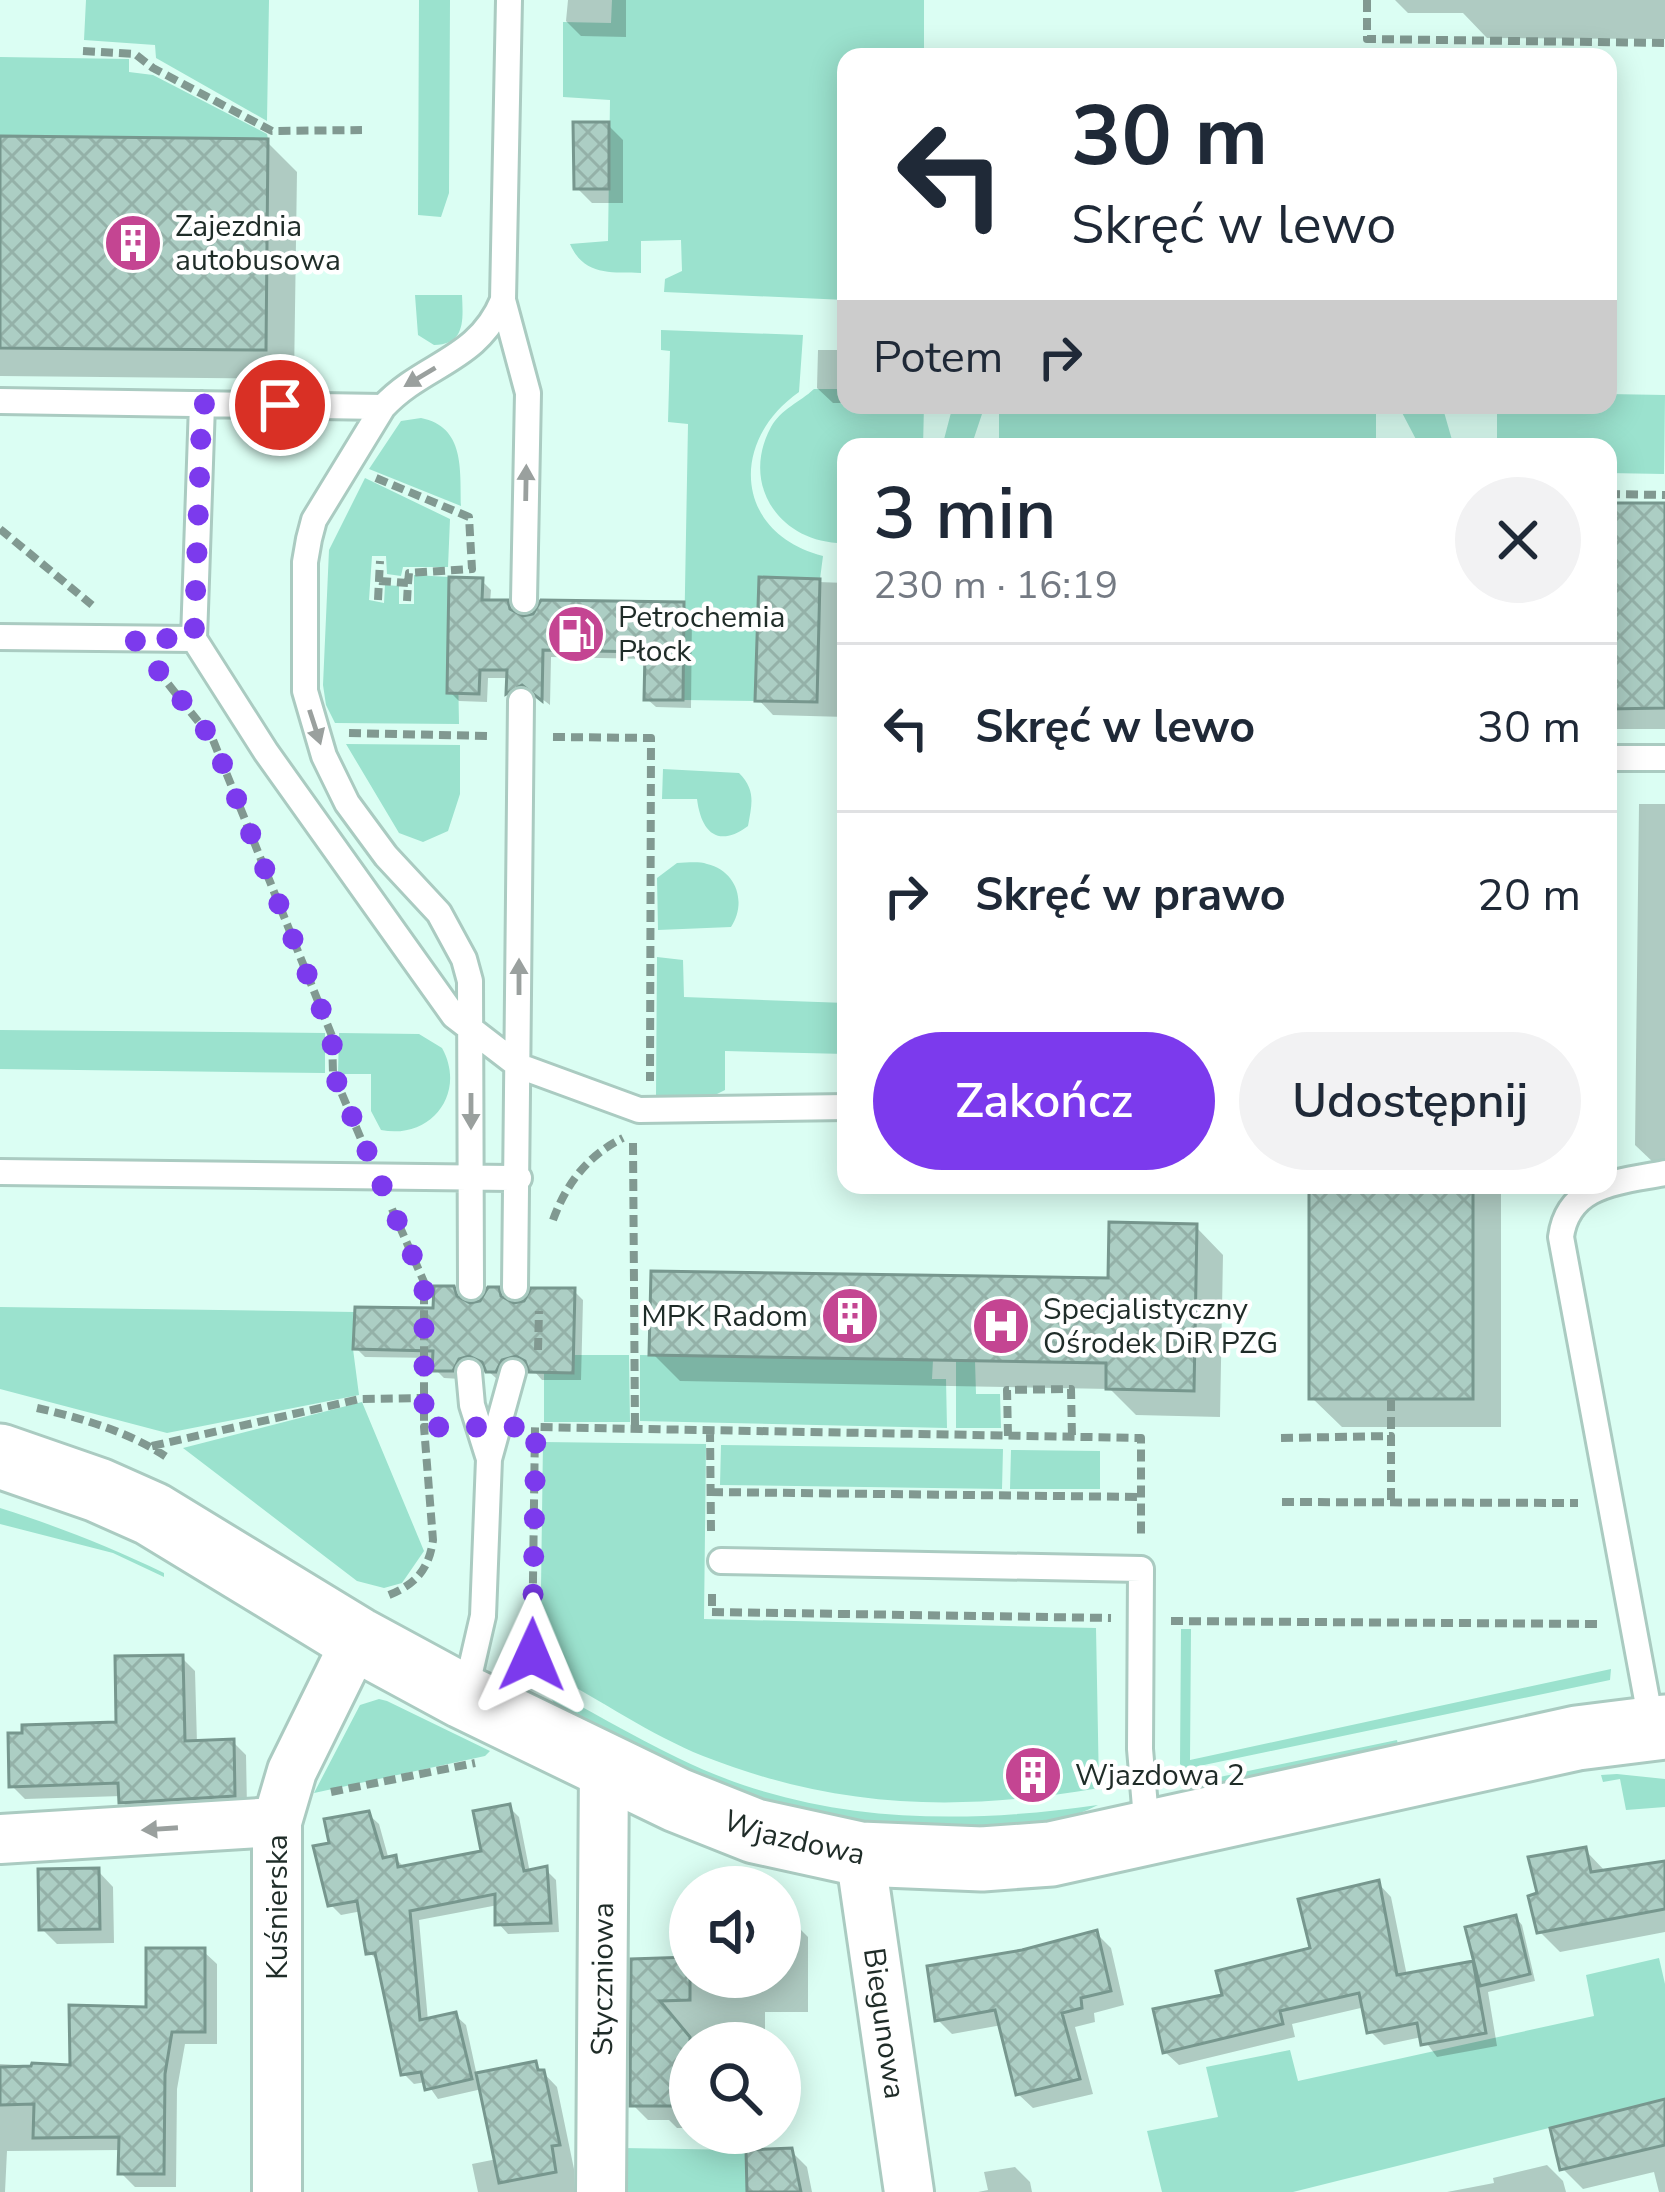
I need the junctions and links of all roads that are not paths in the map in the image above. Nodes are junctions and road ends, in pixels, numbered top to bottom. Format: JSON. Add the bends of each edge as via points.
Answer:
{"nodes":[{"id":1,"x":509,"y":0,"type":"edge"},
{"id":2,"x":503,"y":300,"type":"junction"},
{"id":3,"x":0,"y":401,"type":"edge"},
{"id":4,"x":202,"y":404,"type":"junction"},
{"id":5,"x":382,"y":407,"type":"junction"},
{"id":6,"x":524,"y":600,"type":"dead end"},
{"id":7,"x":0,"y":637,"type":"edge"},
{"id":8,"x":194,"y":639,"type":"junction"},
{"id":9,"x":521,"y":701,"type":"dead end"},
{"id":10,"x":1617,"y":758,"type":"edge"},
{"id":11,"x":1665,"y":758,"type":"edge"},
{"id":12,"x":470,"y":1030,"type":"junction"},
{"id":13,"x":519,"y":1066,"type":"junction"},
{"id":14,"x":837,"y":1107,"type":"edge"},
{"id":15,"x":0,"y":1172,"type":"edge"},
{"id":16,"x":1665,"y":1172,"type":"edge"},
{"id":17,"x":1617,"y":1175,"type":"edge"},
{"id":18,"x":472,"y":1178,"type":"junction"},
{"id":19,"x":519,"y":1178,"type":"junction"},
{"id":20,"x":1584,"y":1194,"type":"edge"},
{"id":21,"x":471,"y":1287,"type":"dead end"},
{"id":22,"x":515,"y":1287,"type":"dead end"},
{"id":23,"x":469,"y":1372,"type":"dead end"},
{"id":24,"x":513,"y":1372,"type":"dead end"},
{"id":25,"x":489,"y":1427,"type":"junction"},
{"id":26,"x":0,"y":1456,"type":"edge"},
{"id":27,"x":721,"y":1561,"type":"dead end"},
{"id":28,"x":366,"y":1619,"type":"junction"},
{"id":29,"x":464,"y":1697,"type":"junction"},
{"id":30,"x":1658,"y":1727,"type":"edge"},
{"id":31,"x":604,"y":1766,"type":"junction"},
{"id":32,"x":295,"y":1809,"type":"junction"},
{"id":33,"x":1148,"y":1834,"type":"junction"},
{"id":34,"x":0,"y":1840,"type":"edge"},
{"id":35,"x":860,"y":1855,"type":"junction"},
{"id":36,"x":277,"y":2192,"type":"edge"},
{"id":37,"x":601,"y":2192,"type":"edge"},
{"id":38,"x":909,"y":2192,"type":"edge"}],
"edges":[{"from":1,"to":2,"type":"lane"},
{"from":2,"to":5,"type":"lane","one_way":true,"via":[[478,341]]},
{"from":6,"to":2,"type":"lane","one_way":true,"via":[[527,393]]},
{"from":3,"to":4,"type":"lane"},
{"from":4,"to":5,"type":"lane"},
{"from":4,"to":8,"type":"lane"},
{"from":5,"to":12,"type":"lane","one_way":true,"via":[[314,520],[305,562],[305,691],[347,802],[439,914],[464,959]]},
{"from":7,"to":8,"type":"lane"},
{"from":8,"to":12,"type":"lane","via":[[332,845]]},
{"from":13,"to":9,"type":"lane","one_way":true},
{"from":10,"to":11,"type":"lane"},
{"from":12,"to":13,"type":"lane"},
{"from":12,"to":18,"type":"lane","one_way":true},
{"from":13,"to":14,"type":"lane","via":[[639,1109]]},
{"from":13,"to":19,"type":"lane"},
{"from":15,"to":18,"type":"lane"},
{"from":16,"to":17,"type":"lane"},
{"from":18,"to":19,"type":"lane"},
{"from":18,"to":21,"type":"lane"},
{"from":19,"to":22,"type":"lane"},
{"from":20,"to":30,"type":"lane","via":[[1564,1214],[1562,1237]]},
{"from":23,"to":25,"type":"lane"},
{"from":24,"to":25,"type":"lane"},
{"from":25,"to":29,"type":"lane","via":[[483,1616]]},
{"from":26,"to":28,"type":"street","name":"Wjazdowa","via":[[152,1514]]},
{"from":27,"to":33,"type":"lane","via":[[1141,1569]]},
{"from":28,"to":29,"type":"street","name":"Wjazdowa"},
{"from":28,"to":32,"type":"street","name":"Kuśnierska","via":[[292,1772]]},
{"from":29,"to":31,"type":"street","name":"Wjazdowa"},
{"from":30,"to":33,"type":"street","name":"Wjazdowa"},
{"from":31,"to":35,"type":"street","name":"Wjazdowa","via":[[755,1832]]},
{"from":31,"to":37,"type":"street","name":"Styczniowa"},
{"from":32,"to":34,"type":"street","one_way":true},
{"from":32,"to":36,"type":"street","name":"Kuśnierska"},
{"from":33,"to":35,"type":"street","name":"Wjazdowa","via":[[1051,1854]]},
{"from":35,"to":38,"type":"street","name":"Biegunowa"}]}
